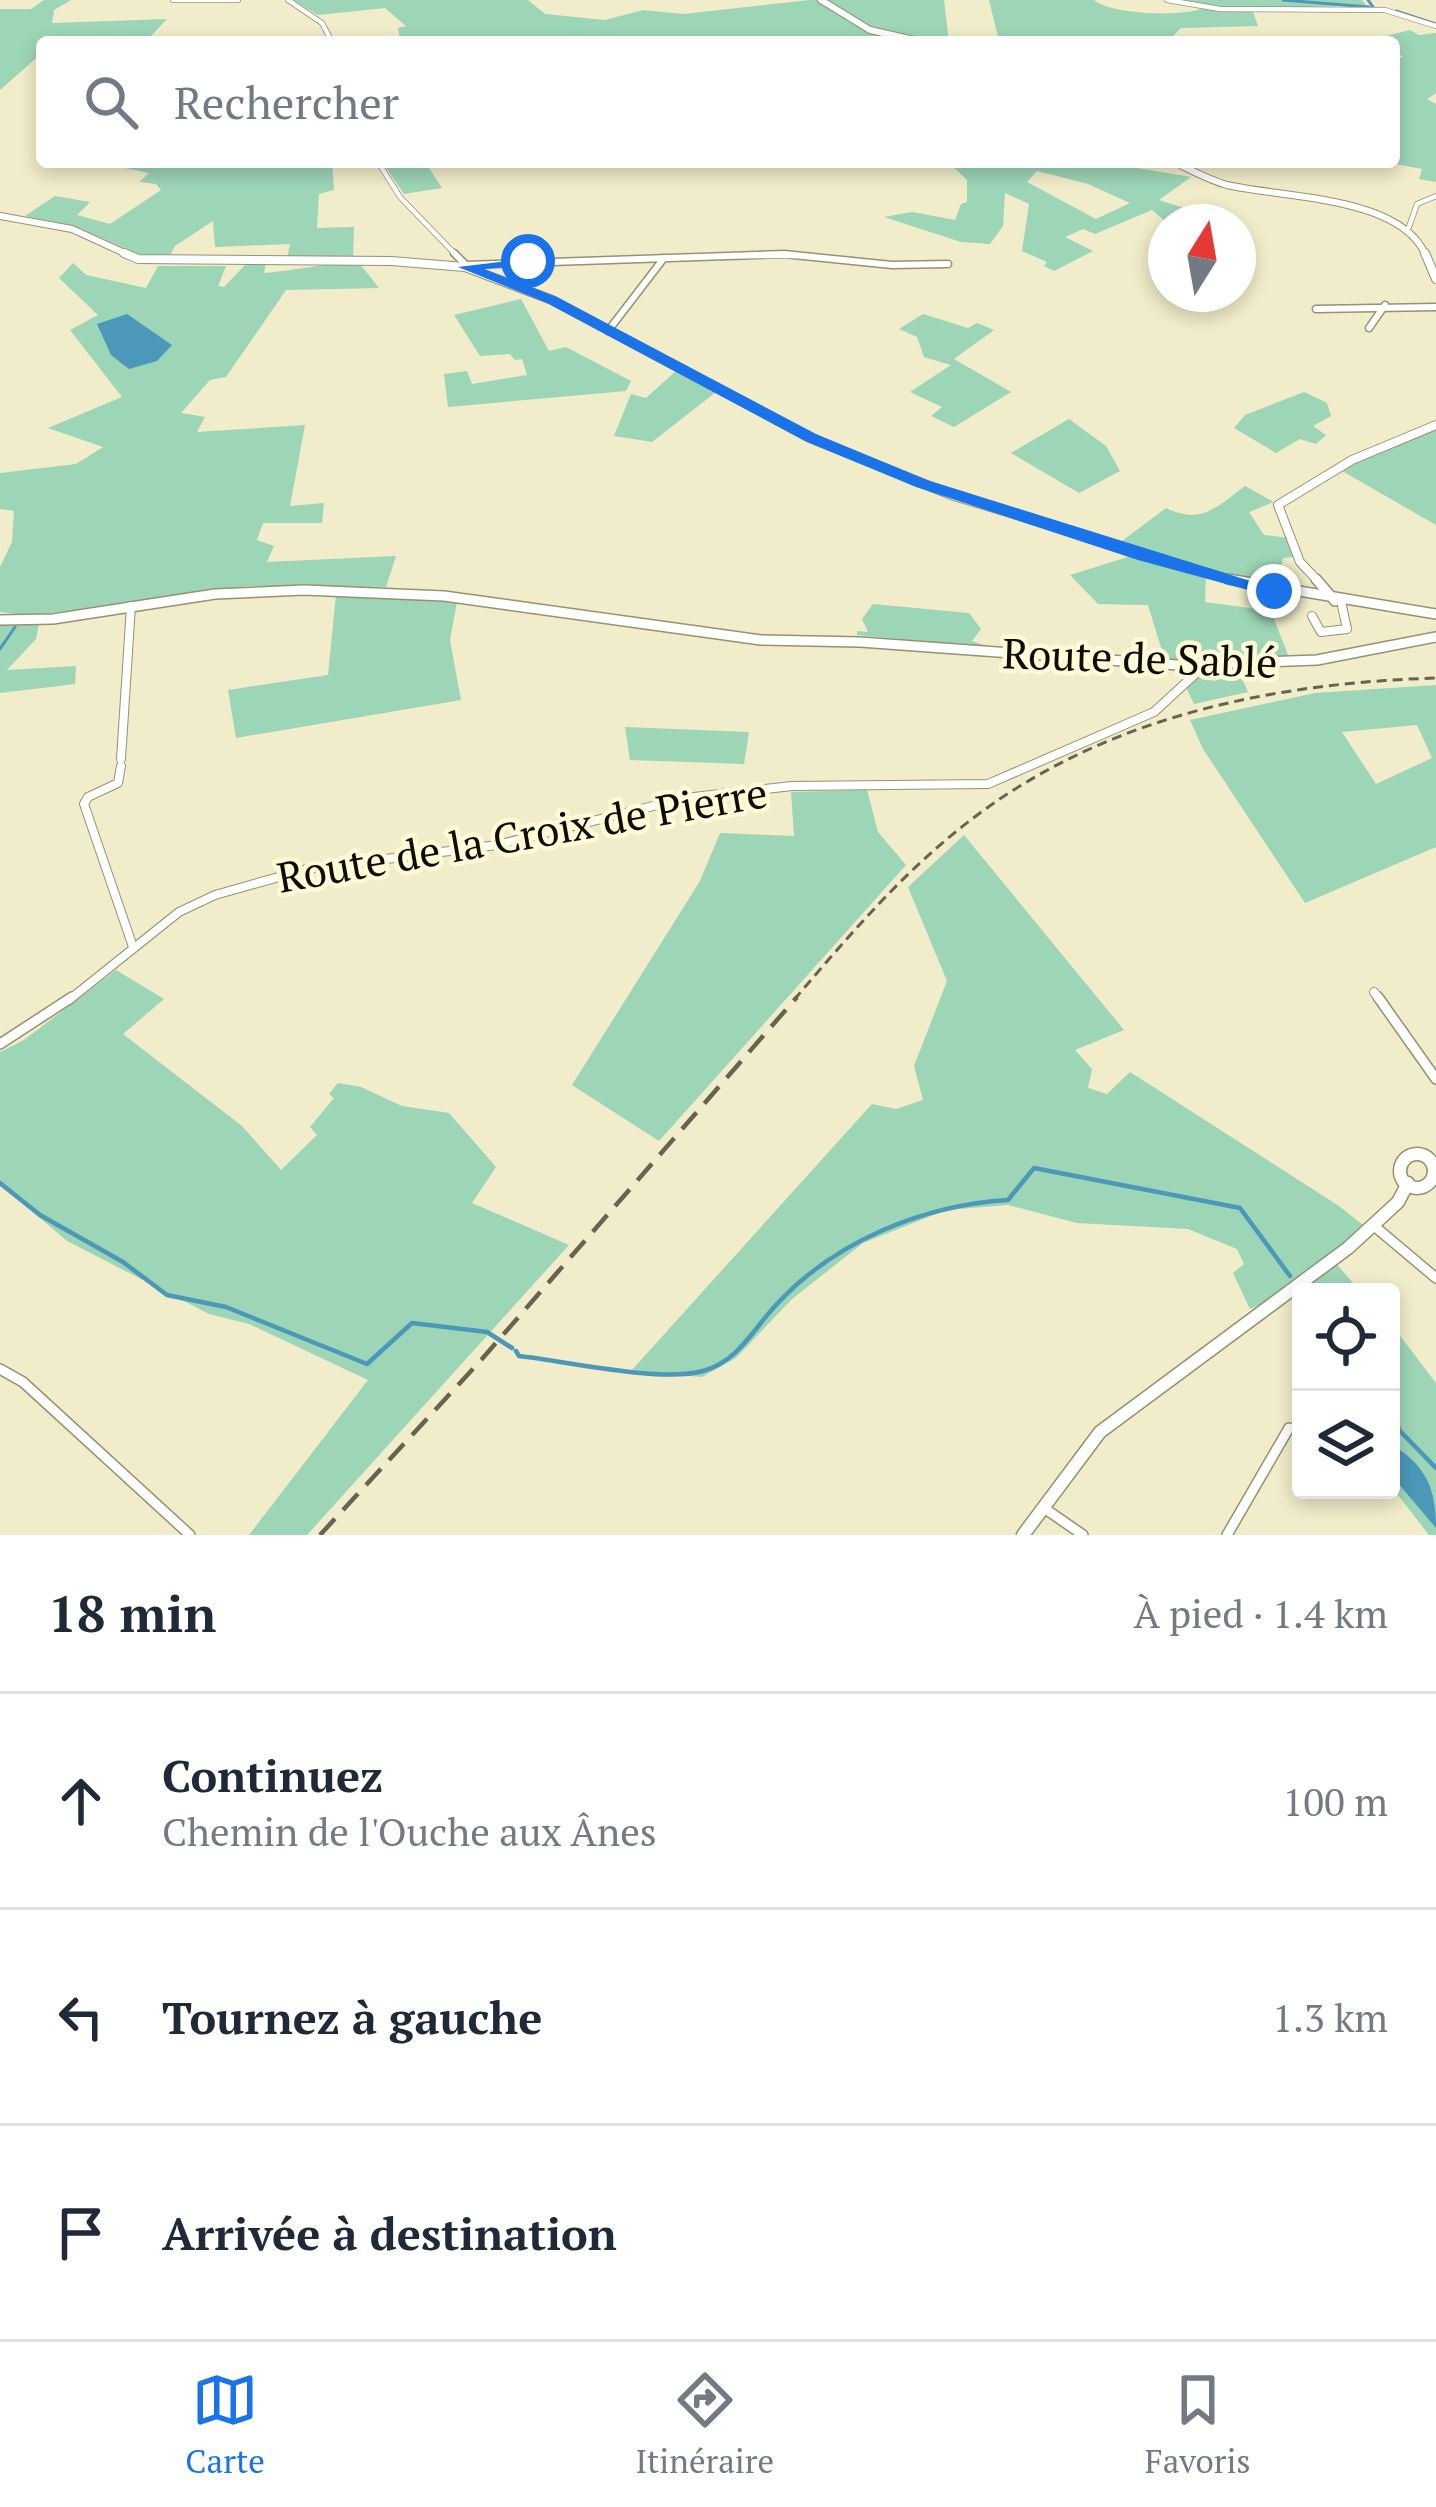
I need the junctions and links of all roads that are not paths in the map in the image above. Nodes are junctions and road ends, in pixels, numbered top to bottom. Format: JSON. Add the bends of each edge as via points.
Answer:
{"nodes":[{"id":1,"x":172,"y":0,"type":"edge"},
{"id":2,"x":238,"y":0,"type":"edge"},
{"id":3,"x":288,"y":0,"type":"edge"},
{"id":4,"x":821,"y":0,"type":"edge"},
{"id":5,"x":1167,"y":0,"type":"edge"},
{"id":6,"x":1365,"y":0,"type":"edge"},
{"id":7,"x":1373,"y":9,"type":"junction"},
{"id":8,"x":1436,"y":26,"type":"edge"},
{"id":9,"x":329,"y":36,"type":"edge"},
{"id":10,"x":896,"y":36,"type":"edge"},
{"id":11,"x":382,"y":168,"type":"edge"},
{"id":12,"x":1187,"y":168,"type":"edge"},
{"id":13,"x":1436,"y":196,"type":"edge"},
{"id":14,"x":0,"y":216,"type":"edge"},
{"id":15,"x":1409,"y":227,"type":"junction"},
{"id":16,"x":665,"y":257,"type":"junction"},
{"id":17,"x":948,"y":264,"type":"dead end"},
{"id":18,"x":466,"y":266,"type":"junction"},
{"id":19,"x":1436,"y":279,"type":"edge"},
{"id":20,"x":1385,"y":305,"type":"junction"},
{"id":21,"x":1436,"y":307,"type":"edge"},
{"id":22,"x":1316,"y":309,"type":"dead end"},
{"id":23,"x":1369,"y":328,"type":"dead end"},
{"id":24,"x":608,"y":332,"type":"junction"},
{"id":25,"x":1436,"y":424,"type":"edge"},
{"id":26,"x":1338,"y":601,"type":"junction"},
{"id":27,"x":131,"y":606,"type":"junction"},
{"id":28,"x":1436,"y":614,"type":"edge"},
{"id":29,"x":1312,"y":616,"type":"dead end"},
{"id":30,"x":0,"y":620,"type":"edge"},
{"id":31,"x":1436,"y":637,"type":"edge"},
{"id":32,"x":1204,"y":666,"type":"junction"},
{"id":33,"x":134,"y":947,"type":"junction"},
{"id":34,"x":1374,"y":992,"type":"dead end"},
{"id":35,"x":0,"y":1044,"type":"edge"},
{"id":36,"x":1436,"y":1079,"type":"edge"},
{"id":37,"x":1432,"y":1155,"type":"edge"},
{"id":38,"x":1436,"y":1181,"type":"edge"},
{"id":39,"x":1408,"y":1183,"type":"junction"},
{"id":40,"x":1372,"y":1225,"type":"junction"},
{"id":41,"x":1436,"y":1278,"type":"edge"},
{"id":42,"x":0,"y":1369,"type":"edge"},
{"id":43,"x":1289,"y":1428,"type":"dead end"},
{"id":44,"x":1042,"y":1508,"type":"junction"},
{"id":45,"x":190,"y":1535,"type":"edge"},
{"id":46,"x":1023,"y":1535,"type":"edge"},
{"id":47,"x":1083,"y":1535,"type":"edge"},
{"id":48,"x":1227,"y":1535,"type":"edge"}],
"edges":[{"from":1,"to":2,"type":"street"},
{"from":3,"to":9,"type":"street"},
{"from":4,"to":10,"type":"street"},
{"from":5,"to":7,"type":"street","via":[[1220,9]]},
{"from":6,"to":7,"type":"street"},
{"from":7,"to":8,"type":"street"},
{"from":11,"to":18,"type":"street"},
{"from":12,"to":15,"type":"street","via":[[1223,184],[1330,202]]},
{"from":13,"to":15,"type":"street","via":[[1417,204]]},
{"from":14,"to":18,"type":"street","via":[[72,229],[138,260]]},
{"from":15,"to":19,"type":"street"},
{"from":16,"to":17,"type":"street"},
{"from":16,"to":18,"type":"street"},
{"from":16,"to":24,"type":"street"},
{"from":18,"to":24,"type":"street"},
{"from":20,"to":21,"type":"street"},
{"from":20,"to":22,"type":"street"},
{"from":20,"to":23,"type":"street"},
{"from":24,"to":26,"type":"street","via":[[810,438],[948,494],[1206,575]]},
{"from":25,"to":26,"type":"street","via":[[1337,468],[1278,505],[1297,556]]},
{"from":26,"to":28,"type":"street"},
{"from":26,"to":29,"type":"street","via":[[1347,628],[1321,632]]},
{"from":27,"to":30,"type":"street","name":"Route de Sablé"},
{"from":27,"to":32,"type":"street","name":"Route de Sablé","via":[[236,592],[410,593],[674,631]]},
{"from":27,"to":33,"type":"street","via":[[118,783],[84,804]]},
{"from":31,"to":32,"type":"street","name":"Route de Sablé","via":[[1317,660]]},
{"from":32,"to":33,"type":"street","name":"Route de la Croix de Pierre","via":[[1154,712],[988,784],[740,790],[497,845],[307,869],[202,899]]},
{"from":33,"to":35,"type":"street","name":"Route de la Croix de Pierre"},
{"from":34,"to":36,"type":"street"},
{"from":37,"to":38,"type":"street"},
{"from":37,"to":39,"type":"street","via":[[1400,1160]]},
{"from":38,"to":39,"type":"street"},
{"from":39,"to":40,"type":"street"},
{"from":40,"to":41,"type":"street"},
{"from":40,"to":44,"type":"street","via":[[1100,1432]]},
{"from":42,"to":45,"type":"street"},
{"from":43,"to":48,"type":"street"},
{"from":44,"to":46,"type":"street"},
{"from":44,"to":47,"type":"street"}]}
